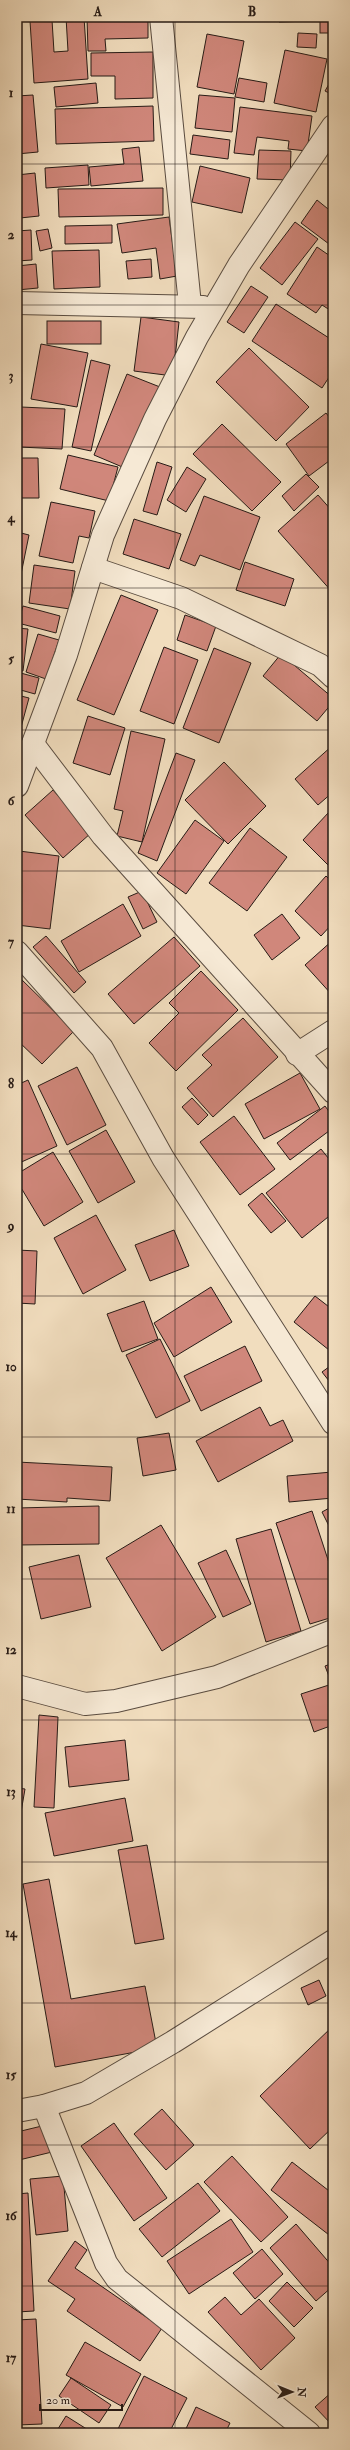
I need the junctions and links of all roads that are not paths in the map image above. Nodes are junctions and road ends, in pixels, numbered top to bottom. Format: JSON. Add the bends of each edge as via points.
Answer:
{"nodes":[{"id":1,"x":161,"y":17,"type":"edge"},
{"id":2,"x":333,"y":126,"type":"edge"},
{"id":3,"x":17,"y":303,"type":"edge"},
{"id":4,"x":190,"y":305,"type":"junction"},
{"id":5,"x":214,"y":308,"type":"junction"},
{"id":6,"x":93,"y":568,"type":"junction"},
{"id":7,"x":333,"y":677,"type":"edge"},
{"id":8,"x":33,"y":744,"type":"junction"},
{"id":9,"x":17,"y":786,"type":"edge"},
{"id":10,"x":17,"y":952,"type":"edge"},
{"id":11,"x":333,"y":1032,"type":"edge"},
{"id":12,"x":297,"y":1054,"type":"junction"},
{"id":13,"x":333,"y":1092,"type":"edge"},
{"id":14,"x":333,"y":1423,"type":"edge"},
{"id":15,"x":333,"y":1630,"type":"edge"},
{"id":16,"x":17,"y":1686,"type":"edge"},
{"id":17,"x":333,"y":1942,"type":"edge"},
{"id":18,"x":44,"y":2106,"type":"junction"},
{"id":19,"x":17,"y":2111,"type":"edge"},
{"id":20,"x":309,"y":2433,"type":"edge"}],
"edges":[{"from":1,"to":4,"type":"street"},
{"from":2,"to":5,"type":"street","via":[[239,265]]},
{"from":3,"to":4,"type":"street"},
{"from":4,"to":5,"type":"street"},
{"from":5,"to":6,"type":"street","via":[[155,419],[103,535]]},
{"from":6,"to":7,"type":"street","via":[[181,598],[320,665]]},
{"from":6,"to":8,"type":"street","via":[[66,655]]},
{"from":8,"to":9,"type":"street"},
{"from":8,"to":12,"type":"street","via":[[103,836]]},
{"from":10,"to":14,"type":"street","via":[[102,1048],[163,1158]]},
{"from":11,"to":12,"type":"street"},
{"from":12,"to":13,"type":"street"},
{"from":15,"to":16,"type":"street","via":[[217,1677],[116,1701],[85,1704]]},
{"from":17,"to":18,"type":"street","via":[[86,2093]]},
{"from":18,"to":19,"type":"street"},
{"from":18,"to":20,"type":"street","via":[[106,2263],[117,2279]]}]}
